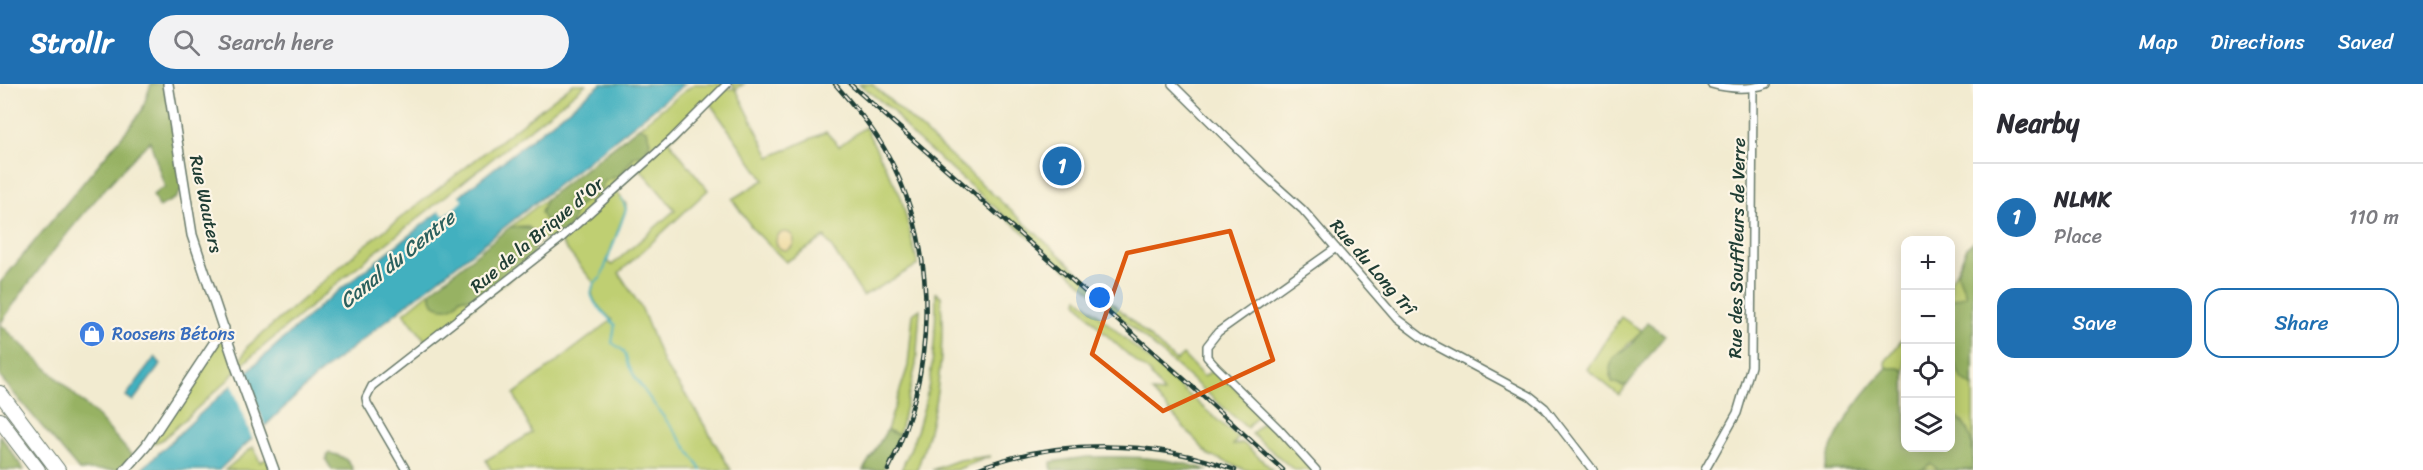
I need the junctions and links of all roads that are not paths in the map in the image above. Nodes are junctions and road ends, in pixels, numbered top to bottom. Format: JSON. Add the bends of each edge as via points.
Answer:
{"nodes":[{"id":1,"x":168,"y":84,"type":"edge"},
{"id":2,"x":727,"y":84,"type":"edge"},
{"id":3,"x":1172,"y":84,"type":"edge"},
{"id":4,"x":1711,"y":84,"type":"edge"},
{"id":5,"x":1767,"y":84,"type":"edge"},
{"id":6,"x":1753,"y":88,"type":"junction"},
{"id":7,"x":1336,"y":248,"type":"junction"},
{"id":8,"x":224,"y":328,"type":"junction"},
{"id":9,"x":0,"y":393,"type":"edge"},
{"id":10,"x":0,"y":420,"type":"edge"},
{"id":11,"x":38,"y":470,"type":"edge"},
{"id":12,"x":58,"y":470,"type":"edge"},
{"id":13,"x":125,"y":470,"type":"edge"},
{"id":14,"x":274,"y":470,"type":"edge"},
{"id":15,"x":406,"y":470,"type":"edge"},
{"id":16,"x":1316,"y":470,"type":"edge"},
{"id":17,"x":1593,"y":470,"type":"edge"},
{"id":18,"x":1705,"y":470,"type":"edge"}],
"edges":[{"from":1,"to":8,"type":"street","name":"Rue Wauters","via":[[190,227]]},
{"from":2,"to":15,"type":"street","name":"Rue de la Brique d'Or","via":[[559,240],[372,386],[367,403]]},
{"from":3,"to":7,"type":"street","name":"Rue du Long Trî","via":[[1303,210]]},
{"from":4,"to":6,"type":"street"},
{"from":5,"to":6,"type":"street"},
{"from":6,"to":18,"type":"street","name":"Rue des Souffleurs de Verre","via":[[1751,366],[1737,413]]},
{"from":7,"to":16,"type":"street","via":[[1218,332],[1206,349],[1207,357]]},
{"from":7,"to":17,"type":"street","name":"Rue du Long Trî","via":[[1409,330],[1514,386],[1545,408]]},
{"from":8,"to":13,"type":"street","via":[[146,446]]},
{"from":8,"to":14,"type":"street","name":"Rue Wauters"},
{"from":9,"to":12,"type":"highway"},
{"from":10,"to":11,"type":"highway"}]}
